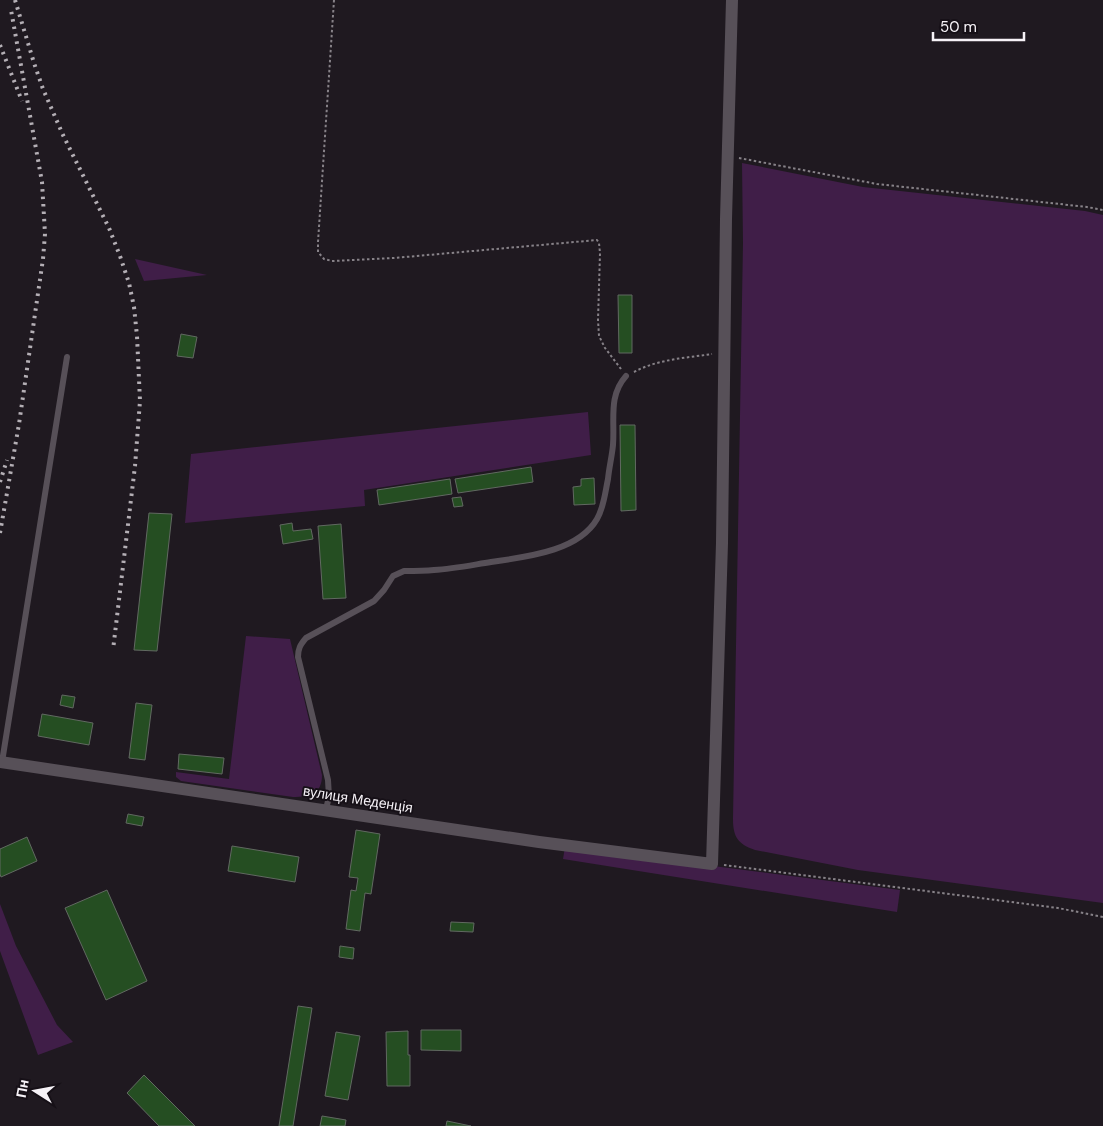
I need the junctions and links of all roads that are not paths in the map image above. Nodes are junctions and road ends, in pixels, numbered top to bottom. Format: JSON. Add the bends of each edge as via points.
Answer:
{"nodes":[{"id":1,"x":732,"y":0,"type":"edge"},
{"id":2,"x":67,"y":357,"type":"dead end"},
{"id":3,"x":626,"y":376,"type":"road end"},
{"id":4,"x":1,"y":762,"type":"edge"},
{"id":5,"x":326,"y":810,"type":"junction"}],
"edges":[{"from":1,"to":5,"type":"street","name":"вулиця Меденція","via":[[722,543],[712,864]]},
{"from":2,"to":4,"type":"lane"},
{"from":3,"to":5,"type":"lane","via":[[615,398],[613,448],[603,508],[588,531],[559,548],[533,556],[398,573],[374,601],[306,638],[301,644],[298,657],[328,780]]},
{"from":4,"to":5,"type":"street","name":"вулиця Меденція"}]}
